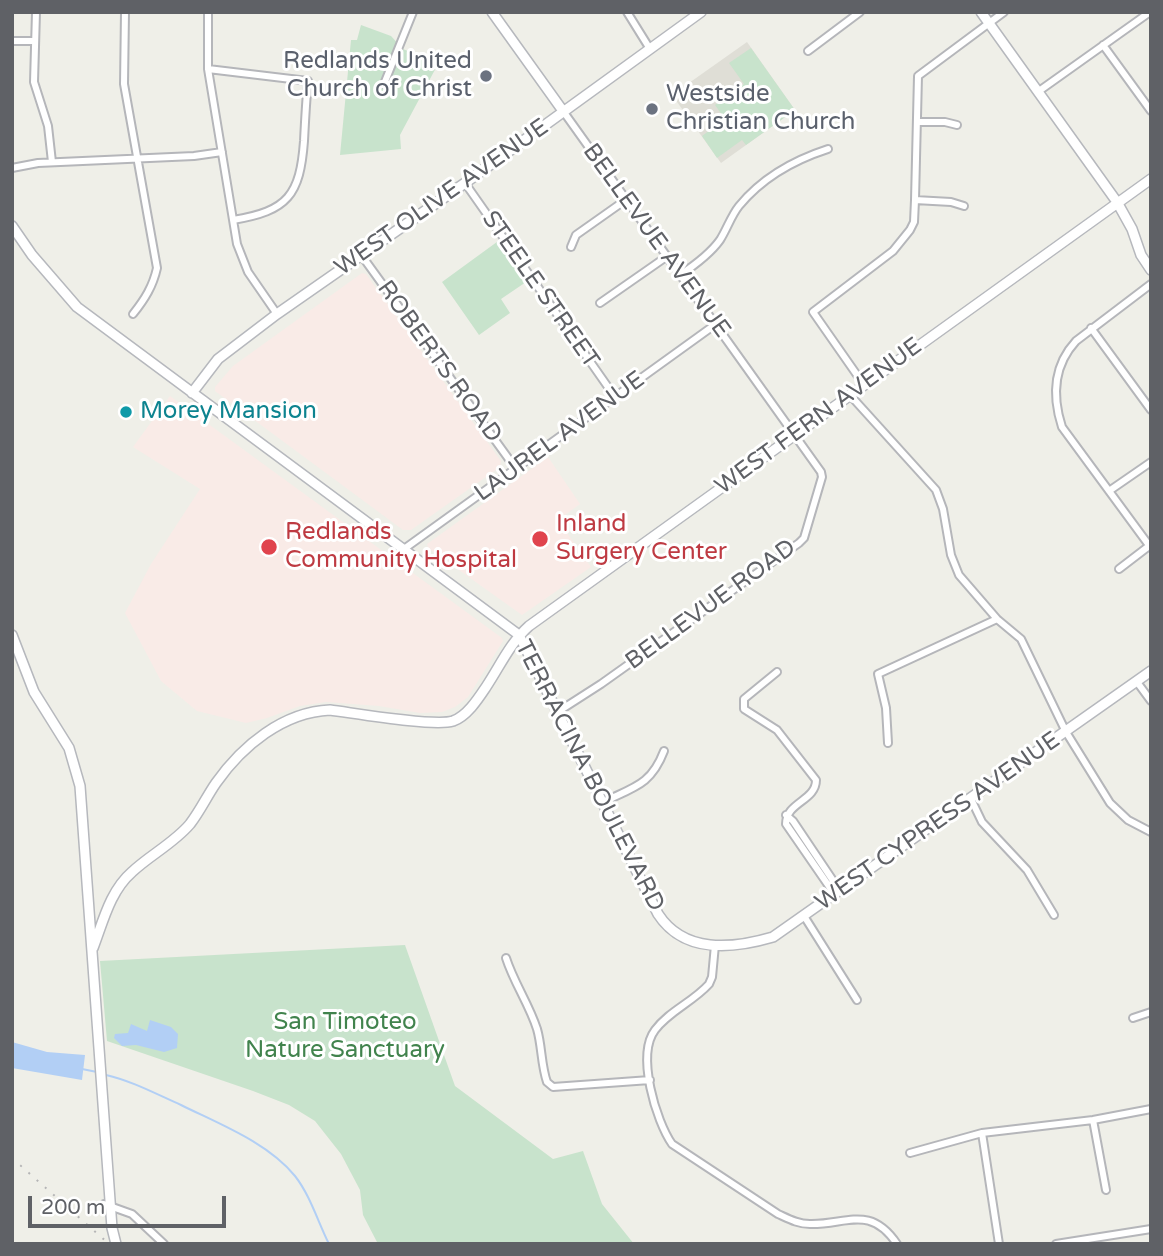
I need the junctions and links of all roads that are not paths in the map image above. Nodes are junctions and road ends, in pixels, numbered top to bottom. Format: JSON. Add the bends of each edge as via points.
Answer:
{"nodes":[{"id":1,"x":36,"y":12,"type":"edge"},
{"id":2,"x":125,"y":12,"type":"edge"},
{"id":3,"x":208,"y":12,"type":"edge"},
{"id":4,"x":413,"y":12,"type":"edge"},
{"id":5,"x":492,"y":12,"type":"edge"},
{"id":6,"x":627,"y":12,"type":"edge"},
{"id":7,"x":701,"y":12,"type":"edge"},
{"id":8,"x":859,"y":12,"type":"edge"},
{"id":9,"x":981,"y":12,"type":"edge"},
{"id":10,"x":1004,"y":12,"type":"edge"},
{"id":11,"x":1150,"y":12,"type":"edge"},
{"id":12,"x":989,"y":23,"type":"junction"},
{"id":13,"x":12,"y":41,"type":"edge"},
{"id":14,"x":35,"y":41,"type":"junction"},
{"id":15,"x":1103,"y":46,"type":"junction"},
{"id":16,"x":650,"y":49,"type":"junction"},
{"id":17,"x":808,"y":51,"type":"dead end"},
{"id":18,"x":208,"y":69,"type":"junction"},
{"id":19,"x":384,"y":84,"type":"dead end"},
{"id":20,"x":1038,"y":91,"type":"junction"},
{"id":21,"x":563,"y":111,"type":"junction"},
{"id":22,"x":1151,"y":111,"type":"edge"},
{"id":23,"x":917,"y":122,"type":"junction"},
{"id":24,"x":957,"y":125,"type":"dead end"},
{"id":25,"x":828,"y":149,"type":"dead end"},
{"id":26,"x":222,"y":152,"type":"junction"},
{"id":27,"x":139,"y":158,"type":"junction"},
{"id":28,"x":52,"y":162,"type":"junction"},
{"id":29,"x":12,"y":168,"type":"edge"},
{"id":30,"x":1151,"y":179,"type":"edge"},
{"id":31,"x":465,"y":183,"type":"junction"},
{"id":32,"x":627,"y":199,"type":"junction"},
{"id":33,"x":915,"y":200,"type":"junction"},
{"id":34,"x":1117,"y":202,"type":"junction"},
{"id":35,"x":964,"y":206,"type":"dead end"},
{"id":36,"x":233,"y":220,"type":"junction"},
{"id":37,"x":12,"y":226,"type":"edge"},
{"id":38,"x":571,"y":247,"type":"dead end"},
{"id":39,"x":362,"y":256,"type":"junction"},
{"id":40,"x":666,"y":257,"type":"junction"},
{"id":41,"x":1151,"y":270,"type":"edge"},
{"id":42,"x":680,"y":275,"type":"junction"},
{"id":43,"x":1151,"y":284,"type":"edge"},
{"id":44,"x":600,"y":303,"type":"dead end"},
{"id":45,"x":133,"y":314,"type":"dead end"},
{"id":46,"x":277,"y":314,"type":"junction"},
{"id":47,"x":716,"y":324,"type":"junction"},
{"id":48,"x":1091,"y":328,"type":"junction"},
{"id":49,"x":864,"y":385,"type":"junction"},
{"id":50,"x":192,"y":393,"type":"junction"},
{"id":51,"x":850,"y":395,"type":"junction"},
{"id":52,"x":615,"y":397,"type":"junction"},
{"id":53,"x":1151,"y":410,"type":"edge"},
{"id":54,"x":795,"y":435,"type":"junction"},
{"id":55,"x":1151,"y":462,"type":"edge"},
{"id":56,"x":516,"y":469,"type":"junction"},
{"id":57,"x":1109,"y":491,"type":"junction"},
{"id":58,"x":1150,"y":547,"type":"edge"},
{"id":59,"x":404,"y":549,"type":"junction"},
{"id":60,"x":1119,"y":569,"type":"dead end"},
{"id":61,"x":996,"y":619,"type":"junction"},
{"id":62,"x":12,"y":635,"type":"edge"},
{"id":63,"x":519,"y":635,"type":"junction"},
{"id":64,"x":1151,"y":671,"type":"edge"},
{"id":65,"x":777,"y":672,"type":"dead end"},
{"id":66,"x":1137,"y":682,"type":"junction"},
{"id":67,"x":1151,"y":701,"type":"edge"},
{"id":68,"x":559,"y":711,"type":"junction"},
{"id":69,"x":1066,"y":732,"type":"junction"},
{"id":70,"x":887,"y":743,"type":"dead end"},
{"id":71,"x":664,"y":751,"type":"dead end"},
{"id":72,"x":971,"y":799,"type":"junction"},
{"id":73,"x":603,"y":802,"type":"junction"},
{"id":74,"x":1151,"y":832,"type":"edge"},
{"id":75,"x":838,"y":893,"type":"junction"},
{"id":76,"x":1054,"y":915,"type":"dead end"},
{"id":77,"x":804,"y":916,"type":"junction"},
{"id":78,"x":715,"y":945,"type":"junction"},
{"id":79,"x":93,"y":948,"type":"junction"},
{"id":80,"x":506,"y":958,"type":"dead end"},
{"id":81,"x":857,"y":1000,"type":"dead end"},
{"id":82,"x":1151,"y":1012,"type":"edge"},
{"id":83,"x":1133,"y":1018,"type":"dead end"},
{"id":84,"x":650,"y":1080,"type":"junction"},
{"id":85,"x":1151,"y":1109,"type":"edge"},
{"id":86,"x":1093,"y":1120,"type":"junction"},
{"id":87,"x":982,"y":1133,"type":"junction"},
{"id":88,"x":910,"y":1153,"type":"dead end"},
{"id":89,"x":1107,"y":1190,"type":"dead end"},
{"id":90,"x":108,"y":1205,"type":"junction"},
{"id":91,"x":1151,"y":1229,"type":"edge"},
{"id":92,"x":1115,"y":1234,"type":"junction"},
{"id":93,"x":110,"y":1244,"type":"edge"},
{"id":94,"x":116,"y":1244,"type":"edge"},
{"id":95,"x":164,"y":1244,"type":"edge"},
{"id":96,"x":897,"y":1244,"type":"edge"},
{"id":97,"x":999,"y":1244,"type":"edge"},
{"id":98,"x":1056,"y":1244,"type":"edge"},
{"id":99,"x":1116,"y":1244,"type":"edge"}],
"edges":[{"from":1,"to":14,"type":"street"},
{"from":2,"to":27,"type":"street","via":[[124,77]]},
{"from":3,"to":18,"type":"street"},
{"from":4,"to":19,"type":"street"},
{"from":5,"to":21,"type":"main road","name":"BELLEVUE AVENUE"},
{"from":6,"to":16,"type":"street"},
{"from":7,"to":16,"type":"main road","name":"WEST OLIVE AVENUE"},
{"from":8,"to":17,"type":"street"},
{"from":9,"to":12,"type":"main road"},
{"from":10,"to":12,"type":"street"},
{"from":11,"to":15,"type":"street"},
{"from":12,"to":20,"type":"main road"},
{"from":12,"to":23,"type":"street","via":[[918,76]]},
{"from":13,"to":14,"type":"street"},
{"from":14,"to":28,"type":"street","via":[[34,82],[48,126]]},
{"from":15,"to":20,"type":"street"},
{"from":15,"to":22,"type":"street"},
{"from":16,"to":21,"type":"main road","name":"WEST OLIVE AVENUE"},
{"from":18,"to":26,"type":"street"},
{"from":18,"to":36,"type":"street","via":[[307,81],[299,182],[283,202],[253,217]]},
{"from":20,"to":34,"type":"main road"},
{"from":21,"to":31,"type":"main road","name":"WEST OLIVE AVENUE"},
{"from":21,"to":32,"type":"street","name":"BELLEVUE AVENUE"},
{"from":23,"to":24,"type":"street"},
{"from":23,"to":33,"type":"street"},
{"from":25,"to":42,"type":"street","via":[[800,158],[767,179],[738,207],[708,254]]},
{"from":26,"to":27,"type":"street"},
{"from":26,"to":36,"type":"street"},
{"from":27,"to":28,"type":"street"},
{"from":27,"to":45,"type":"street","via":[[157,268],[155,281]]},
{"from":28,"to":29,"type":"street"},
{"from":30,"to":34,"type":"main road","name":"WEST FERN AVENUE"},
{"from":31,"to":39,"type":"main road","name":"WEST OLIVE AVENUE"},
{"from":31,"to":52,"type":"street","name":"STEELE STREET"},
{"from":32,"to":38,"type":"street","via":[[576,234]]},
{"from":32,"to":40,"type":"street","name":"BELLEVUE AVENUE"},
{"from":33,"to":35,"type":"street"},
{"from":33,"to":49,"type":"street","via":[[914,222],[905,239],[813,312]]},
{"from":34,"to":41,"type":"main road"},
{"from":34,"to":49,"type":"main road","name":"WEST FERN AVENUE"},
{"from":36,"to":46,"type":"street","via":[[248,272]]},
{"from":37,"to":50,"type":"main road","name":"TERRACINA BOULEVARD","via":[[77,307]]},
{"from":39,"to":46,"type":"main road","name":"WEST OLIVE AVENUE"},
{"from":39,"to":56,"type":"street","name":"ROBERTS ROAD"},
{"from":40,"to":42,"type":"street","name":"BELLEVUE AVENUE"},
{"from":40,"to":44,"type":"street"},
{"from":42,"to":47,"type":"street","name":"BELLEVUE AVENUE"},
{"from":43,"to":48,"type":"street"},
{"from":46,"to":50,"type":"main road","name":"WEST OLIVE AVENUE","via":[[218,359]]},
{"from":47,"to":52,"type":"street","name":"LAUREL AVENUE"},
{"from":47,"to":54,"type":"street","name":"BELLEVUE AVENUE"},
{"from":48,"to":53,"type":"street"},
{"from":48,"to":57,"type":"street","via":[[1065,352],[1055,407],[1062,426]]},
{"from":49,"to":51,"type":"main road","name":"WEST FERN AVENUE"},
{"from":50,"to":59,"type":"main road","name":"TERRACINA BOULEVARD"},
{"from":51,"to":54,"type":"main road","name":"WEST FERN AVENUE"},
{"from":51,"to":61,"type":"street","via":[[936,489],[954,566]]},
{"from":52,"to":56,"type":"street","name":"LAUREL AVENUE"},
{"from":54,"to":63,"type":"main road","name":"WEST FERN AVENUE"},
{"from":54,"to":68,"type":"street","name":"BELLEVUE ROAD","via":[[822,477],[804,538]]},
{"from":55,"to":57,"type":"street"},
{"from":56,"to":59,"type":"street","name":"LAUREL AVENUE"},
{"from":57,"to":58,"type":"street"},
{"from":58,"to":60,"type":"street"},
{"from":59,"to":63,"type":"main road","name":"TERRACINA BOULEVARD"},
{"from":61,"to":69,"type":"street","via":[[1021,639]]},
{"from":61,"to":70,"type":"street","via":[[878,674],[886,708]]},
{"from":62,"to":79,"type":"main road","via":[[34,692],[69,748],[77,774]]},
{"from":63,"to":68,"type":"main road","name":"TERRACINA BOULEVARD"},
{"from":63,"to":79,"type":"main road","name":"WEST FERN AVENUE","via":[[470,709],[453,721],[316,710],[291,718],[259,738],[227,768],[190,823],[125,880],[109,904]]},
{"from":64,"to":66,"type":"main road","name":"WEST CYPRESS AVENUE"},
{"from":65,"to":75,"type":"street","via":[[743,704],[746,712],[777,730],[816,780],[813,792],[786,815]]},
{"from":66,"to":67,"type":"street"},
{"from":66,"to":69,"type":"main road","name":"WEST CYPRESS AVENUE"},
{"from":68,"to":73,"type":"main road","name":"TERRACINA BOULEVARD"},
{"from":69,"to":72,"type":"main road","name":"WEST CYPRESS AVENUE"},
{"from":69,"to":74,"type":"street","via":[[1110,803]]},
{"from":71,"to":73,"type":"street","via":[[647,780]]},
{"from":72,"to":75,"type":"main road","name":"WEST CYPRESS AVENUE"},
{"from":72,"to":76,"type":"street","via":[[982,822],[1027,870]]},
{"from":73,"to":78,"type":"main road","name":"TERRACINA BOULEVARD","via":[[664,923],[680,937]]},
{"from":75,"to":77,"type":"main road","name":"WEST CYPRESS AVENUE"},
{"from":77,"to":78,"type":"main road","name":"WEST CYPRESS AVENUE","via":[[773,937],[747,945]]},
{"from":77,"to":81,"type":"street"},
{"from":78,"to":84,"type":"street","via":[[709,984],[653,1033],[646,1054]]},
{"from":79,"to":90,"type":"main road"},
{"from":80,"to":84,"type":"street","via":[[537,1028],[547,1082],[553,1087]]},
{"from":82,"to":83,"type":"street"},
{"from":84,"to":96,"type":"street","via":[[664,1131],[673,1144],[763,1206],[793,1222],[808,1224],[864,1219],[882,1228]]},
{"from":85,"to":86,"type":"street"},
{"from":86,"to":87,"type":"street"},
{"from":86,"to":89,"type":"street"},
{"from":87,"to":88,"type":"street"},
{"from":87,"to":97,"type":"street"},
{"from":90,"to":93,"type":"main road"},
{"from":90,"to":94,"type":"main road"},
{"from":90,"to":95,"type":"street","via":[[132,1214]]},
{"from":91,"to":92,"type":"street"},
{"from":92,"to":98,"type":"street"},
{"from":92,"to":99,"type":"street"}]}
